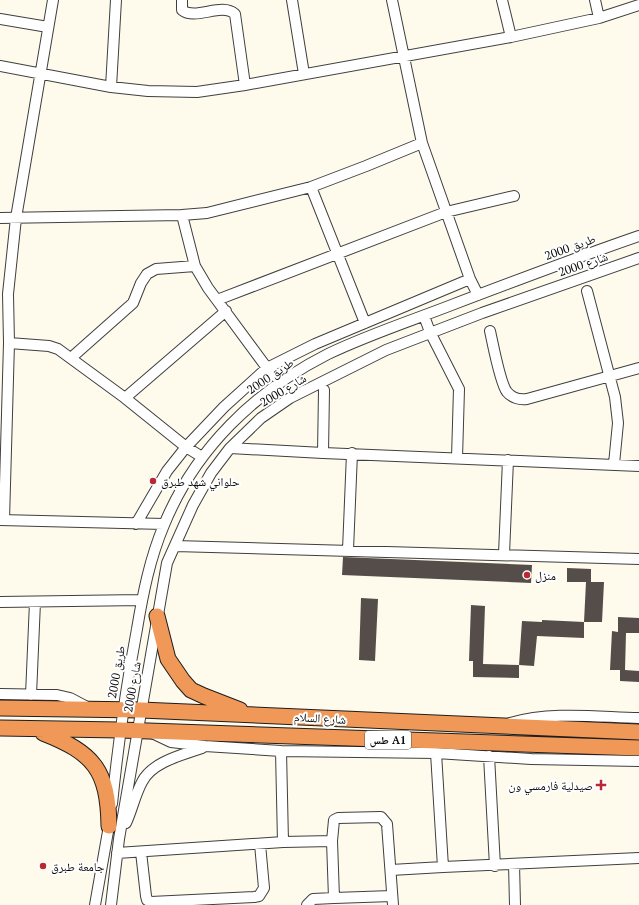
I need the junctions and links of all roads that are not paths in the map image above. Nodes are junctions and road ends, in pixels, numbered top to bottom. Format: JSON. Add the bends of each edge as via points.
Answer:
{"nodes":[{"id":1,"x":53,"y":0,"type":"edge"},
{"id":2,"x":116,"y":0,"type":"edge"},
{"id":3,"x":182,"y":0,"type":"edge"},
{"id":4,"x":292,"y":0,"type":"edge"},
{"id":5,"x":392,"y":0,"type":"edge"},
{"id":6,"x":502,"y":0,"type":"edge"},
{"id":7,"x":595,"y":0,"type":"edge"},
{"id":8,"x":639,"y":5,"type":"edge"},
{"id":9,"x":598,"y":18,"type":"junction"},
{"id":10,"x":0,"y":19,"type":"edge"},
{"id":11,"x":48,"y":27,"type":"junction"},
{"id":12,"x":511,"y":38,"type":"junction"},
{"id":13,"x":404,"y":56,"type":"junction"},
{"id":14,"x":0,"y":66,"type":"edge"},
{"id":15,"x":304,"y":74,"type":"junction"},
{"id":16,"x":41,"y":75,"type":"junction"},
{"id":17,"x":245,"y":85,"type":"junction"},
{"id":18,"x":111,"y":88,"type":"junction"},
{"id":19,"x":422,"y":142,"type":"junction"},
{"id":20,"x":311,"y":187,"type":"junction"},
{"id":21,"x":514,"y":196,"type":"dead end"},
{"id":22,"x":446,"y":212,"type":"junction"},
{"id":23,"x":182,"y":215,"type":"junction"},
{"id":24,"x":0,"y":218,"type":"edge"},
{"id":25,"x":16,"y":218,"type":"junction"},
{"id":26,"x":639,"y":236,"type":"edge"},
{"id":27,"x":338,"y":252,"type":"junction"},
{"id":28,"x":639,"y":258,"type":"edge"},
{"id":29,"x":195,"y":266,"type":"junction"},
{"id":30,"x":470,"y":279,"type":"junction"},
{"id":31,"x":587,"y":291,"type":"dead end"},
{"id":32,"x":4,"y":293,"type":"edge"},
{"id":33,"x":478,"y":295,"type":"junction"},
{"id":34,"x":217,"y":300,"type":"junction"},
{"id":35,"x":226,"y":311,"type":"junction"},
{"id":36,"x":424,"y":316,"type":"junction"},
{"id":37,"x":365,"y":323,"type":"junction"},
{"id":38,"x":490,"y":331,"type":"dead end"},
{"id":39,"x":430,"y":332,"type":"junction"},
{"id":40,"x":9,"y":343,"type":"junction"},
{"id":41,"x":4,"y":358,"type":"edge"},
{"id":42,"x":71,"y":358,"type":"junction"},
{"id":43,"x":267,"y":368,"type":"junction"},
{"id":44,"x":639,"y":368,"type":"edge"},
{"id":45,"x":611,"y":377,"type":"junction"},
{"id":46,"x":281,"y":382,"type":"junction"},
{"id":47,"x":324,"y":390,"type":"dead end"},
{"id":48,"x":125,"y":398,"type":"junction"},
{"id":49,"x":2,"y":441,"type":"edge"},
{"id":50,"x":186,"y":447,"type":"junction"},
{"id":51,"x":230,"y":448,"type":"junction"},
{"id":52,"x":323,"y":453,"type":"junction"},
{"id":53,"x":352,"y":453,"type":"junction"},
{"id":54,"x":202,"y":457,"type":"junction"},
{"id":55,"x":457,"y":458,"type":"junction"},
{"id":56,"x":508,"y":460,"type":"junction"},
{"id":57,"x":614,"y":464,"type":"junction"},
{"id":58,"x":639,"y":466,"type":"edge"},
{"id":59,"x":2,"y":520,"type":"edge"},
{"id":60,"x":136,"y":524,"type":"junction"},
{"id":61,"x":164,"y":524,"type":"junction"},
{"id":62,"x":175,"y":546,"type":"junction"},
{"id":63,"x":348,"y":550,"type":"junction"},
{"id":64,"x":504,"y":554,"type":"junction"},
{"id":65,"x":639,"y":559,"type":"edge"},
{"id":66,"x":142,"y":600,"type":"junction"},
{"id":67,"x":0,"y":602,"type":"edge"},
{"id":68,"x":35,"y":602,"type":"junction"},
{"id":69,"x":157,"y":616,"type":"junction"},
{"id":70,"x":0,"y":694,"type":"edge"},
{"id":71,"x":31,"y":695,"type":"junction"},
{"id":72,"x":0,"y":708,"type":"edge"},
{"id":73,"x":92,"y":710,"type":"junction"},
{"id":74,"x":123,"y":710,"type":"junction"},
{"id":75,"x":141,"y":710,"type":"junction"},
{"id":76,"x":260,"y":715,"type":"junction"},
{"id":77,"x":639,"y":718,"type":"edge"},
{"id":78,"x":497,"y":726,"type":"junction"},
{"id":79,"x":0,"y":728,"type":"edge"},
{"id":80,"x":34,"y":730,"type":"junction"},
{"id":81,"x":120,"y":730,"type":"junction"},
{"id":82,"x":144,"y":732,"type":"junction"},
{"id":83,"x":639,"y":732,"type":"edge"},
{"id":84,"x":205,"y":746,"type":"junction"},
{"id":85,"x":639,"y":748,"type":"edge"},
{"id":86,"x":281,"y":751,"type":"junction"},
{"id":87,"x":436,"y":753,"type":"junction"},
{"id":88,"x":489,"y":756,"type":"junction"},
{"id":89,"x":639,"y":761,"type":"edge"},
{"id":90,"x":109,"y":826,"type":"junction"},
{"id":91,"x":119,"y":839,"type":"junction"},
{"id":92,"x":332,"y":841,"type":"junction"},
{"id":93,"x":283,"y":842,"type":"junction"},
{"id":94,"x":260,"y":844,"type":"junction"},
{"id":95,"x":141,"y":852,"type":"junction"},
{"id":96,"x":117,"y":853,"type":"junction"},
{"id":97,"x":639,"y":858,"type":"edge"},
{"id":98,"x":514,"y":864,"type":"junction"},
{"id":99,"x":495,"y":866,"type":"junction"},
{"id":100,"x":443,"y":867,"type":"junction"},
{"id":101,"x":391,"y":870,"type":"junction"},
{"id":102,"x":334,"y":898,"type":"junction"},
{"id":103,"x":393,"y":900,"type":"edge"},
{"id":104,"x":147,"y":903,"type":"edge"},
{"id":105,"x":95,"y":905,"type":"edge"},
{"id":106,"x":111,"y":905,"type":"edge"},
{"id":107,"x":307,"y":905,"type":"edge"},
{"id":108,"x":515,"y":905,"type":"edge"}],
"edges":[{"from":1,"to":11,"type":"street"},
{"from":2,"to":18,"type":"street"},
{"from":3,"to":17,"type":"street","via":[[182,10],[188,14],[228,11],[235,14]]},
{"from":4,"to":15,"type":"street"},
{"from":5,"to":13,"type":"street"},
{"from":6,"to":12,"type":"street"},
{"from":7,"to":9,"type":"street"},
{"from":8,"to":9,"type":"street"},
{"from":9,"to":12,"type":"street"},
{"from":10,"to":11,"type":"street"},
{"from":11,"to":16,"type":"street"},
{"from":12,"to":13,"type":"street"},
{"from":13,"to":15,"type":"street"},
{"from":13,"to":19,"type":"street"},
{"from":14,"to":16,"type":"street"},
{"from":15,"to":17,"type":"street"},
{"from":16,"to":18,"type":"street"},
{"from":16,"to":25,"type":"street"},
{"from":17,"to":18,"type":"street","via":[[197,92]]},
{"from":19,"to":20,"type":"street"},
{"from":19,"to":22,"type":"street"},
{"from":20,"to":23,"type":"street","via":[[207,213]]},
{"from":20,"to":27,"type":"street"},
{"from":21,"to":22,"type":"street"},
{"from":22,"to":27,"type":"street"},
{"from":22,"to":30,"type":"street"},
{"from":23,"to":25,"type":"street"},
{"from":23,"to":29,"type":"street"},
{"from":24,"to":25,"type":"street"},
{"from":25,"to":32,"type":"street"},
{"from":26,"to":33,"type":"street","name":"طريق 2000"},
{"from":27,"to":34,"type":"street"},
{"from":27,"to":37,"type":"street"},
{"from":28,"to":39,"type":"street","name":"شارع 2000"},
{"from":29,"to":34,"type":"street"},
{"from":29,"to":42,"type":"street","via":[[156,269],[147,274],[140,283],[133,303]]},
{"from":30,"to":33,"type":"street"},
{"from":30,"to":37,"type":"street"},
{"from":31,"to":45,"type":"street"},
{"from":32,"to":40,"type":"street"},
{"from":33,"to":36,"type":"street","name":"طريق 2000"},
{"from":34,"to":35,"type":"street"},
{"from":35,"to":43,"type":"street"},
{"from":35,"to":48,"type":"street"},
{"from":36,"to":39,"type":"street"},
{"from":36,"to":46,"type":"street","name":"طريق 2000","via":[[328,354]]},
{"from":37,"to":43,"type":"street"},
{"from":38,"to":45,"type":"street","via":[[504,387],[515,398],[527,399]]},
{"from":39,"to":51,"type":"street","name":"شارع 2000","via":[[386,350],[290,398],[261,418]]},
{"from":39,"to":55,"type":"street","via":[[459,389]]},
{"from":40,"to":41,"type":"street"},
{"from":40,"to":42,"type":"street","via":[[49,346]]},
{"from":41,"to":49,"type":"street"},
{"from":42,"to":48,"type":"street"},
{"from":43,"to":46,"type":"street"},
{"from":43,"to":50,"type":"street","via":[[224,407]]},
{"from":44,"to":45,"type":"street"},
{"from":45,"to":57,"type":"street","via":[[618,423]]},
{"from":46,"to":54,"type":"street","name":"طريق 2000","via":[[227,426]]},
{"from":47,"to":52,"type":"street"},
{"from":48,"to":50,"type":"street"},
{"from":49,"to":59,"type":"street"},
{"from":50,"to":54,"type":"street"},
{"from":50,"to":60,"type":"street","via":[[167,471]]},
{"from":51,"to":52,"type":"street"},
{"from":51,"to":62,"type":"street","name":"شارع 2000","via":[[211,473]]},
{"from":52,"to":53,"type":"street"},
{"from":53,"to":55,"type":"street"},
{"from":53,"to":63,"type":"street"},
{"from":54,"to":61,"type":"street","name":"طريق 2000"},
{"from":55,"to":56,"type":"street"},
{"from":56,"to":57,"type":"street"},
{"from":56,"to":64,"type":"street"},
{"from":57,"to":58,"type":"street"},
{"from":59,"to":60,"type":"street"},
{"from":60,"to":61,"type":"street"},
{"from":61,"to":66,"type":"street","name":"طريق 2000"},
{"from":62,"to":63,"type":"street"},
{"from":62,"to":69,"type":"street","name":"شارع 2000","via":[[167,563]]},
{"from":63,"to":64,"type":"street"},
{"from":64,"to":65,"type":"street"},
{"from":66,"to":68,"type":"street"},
{"from":66,"to":74,"type":"street","name":"طريق 2000"},
{"from":67,"to":68,"type":"street"},
{"from":68,"to":71,"type":"street"},
{"from":69,"to":75,"type":"street","name":"شارع 2000"},
{"from":69,"to":76,"type":"highway","via":[[168,659],[191,690],[236,709]]},
{"from":70,"to":71,"type":"street"},
{"from":71,"to":73,"type":"street","via":[[70,698]]},
{"from":72,"to":73,"type":"highway","name":"شارع السلام"},
{"from":73,"to":74,"type":"highway","name":"شارع السلام"},
{"from":74,"to":75,"type":"highway","name":"شارع السلام"},
{"from":74,"to":81,"type":"street","name":"طريق 2000"},
{"from":75,"to":76,"type":"highway","name":"شارع السلام"},
{"from":75,"to":82,"type":"street","name":"شارع 2000"},
{"from":76,"to":78,"type":"highway","name":"شارع السلام"},
{"from":77,"to":78,"type":"street","via":[[558,715],[526,718]]},
{"from":78,"to":83,"type":"highway","name":"شارع السلام"},
{"from":79,"to":80,"type":"highway","name":"شارع السلام","number":"طس A1"},
{"from":80,"to":81,"type":"highway","name":"شارع السلام","number":"طس A1"},
{"from":80,"to":90,"type":"highway","via":[[73,746],[92,760],[99,771],[108,797]]},
{"from":81,"to":82,"type":"highway","name":"شارع السلام","number":"طس A1"},
{"from":81,"to":90,"type":"street","name":"طريق 2000"},
{"from":82,"to":84,"type":"street","via":[[171,742]]},
{"from":82,"to":85,"type":"highway","name":"شارع السلام","number":"طس A1"},
{"from":82,"to":91,"type":"street","name":"شارع 2000"},
{"from":84,"to":86,"type":"street"},
{"from":84,"to":91,"type":"street","via":[[174,758],[148,774],[142,781]]},
{"from":86,"to":87,"type":"street"},
{"from":86,"to":93,"type":"street"},
{"from":87,"to":88,"type":"street"},
{"from":87,"to":100,"type":"street"},
{"from":88,"to":89,"type":"street"},
{"from":88,"to":99,"type":"street"},
{"from":90,"to":105,"type":"street","name":"طريق 2000"},
{"from":91,"to":96,"type":"street"},
{"from":92,"to":93,"type":"street"},
{"from":92,"to":101,"type":"street","via":[[332,826],[338,818],[381,817],[387,824]]},
{"from":92,"to":102,"type":"street"},
{"from":93,"to":94,"type":"street"},
{"from":94,"to":95,"type":"street"},
{"from":94,"to":104,"type":"street","via":[[264,888],[259,896]]},
{"from":95,"to":96,"type":"street"},
{"from":95,"to":104,"type":"street"},
{"from":96,"to":106,"type":"street"},
{"from":97,"to":98,"type":"street"},
{"from":98,"to":99,"type":"street"},
{"from":98,"to":108,"type":"street"},
{"from":99,"to":100,"type":"street"},
{"from":100,"to":101,"type":"street"},
{"from":101,"to":103,"type":"street"},
{"from":102,"to":103,"type":"street"},
{"from":102,"to":107,"type":"street","via":[[313,899]]}]}
